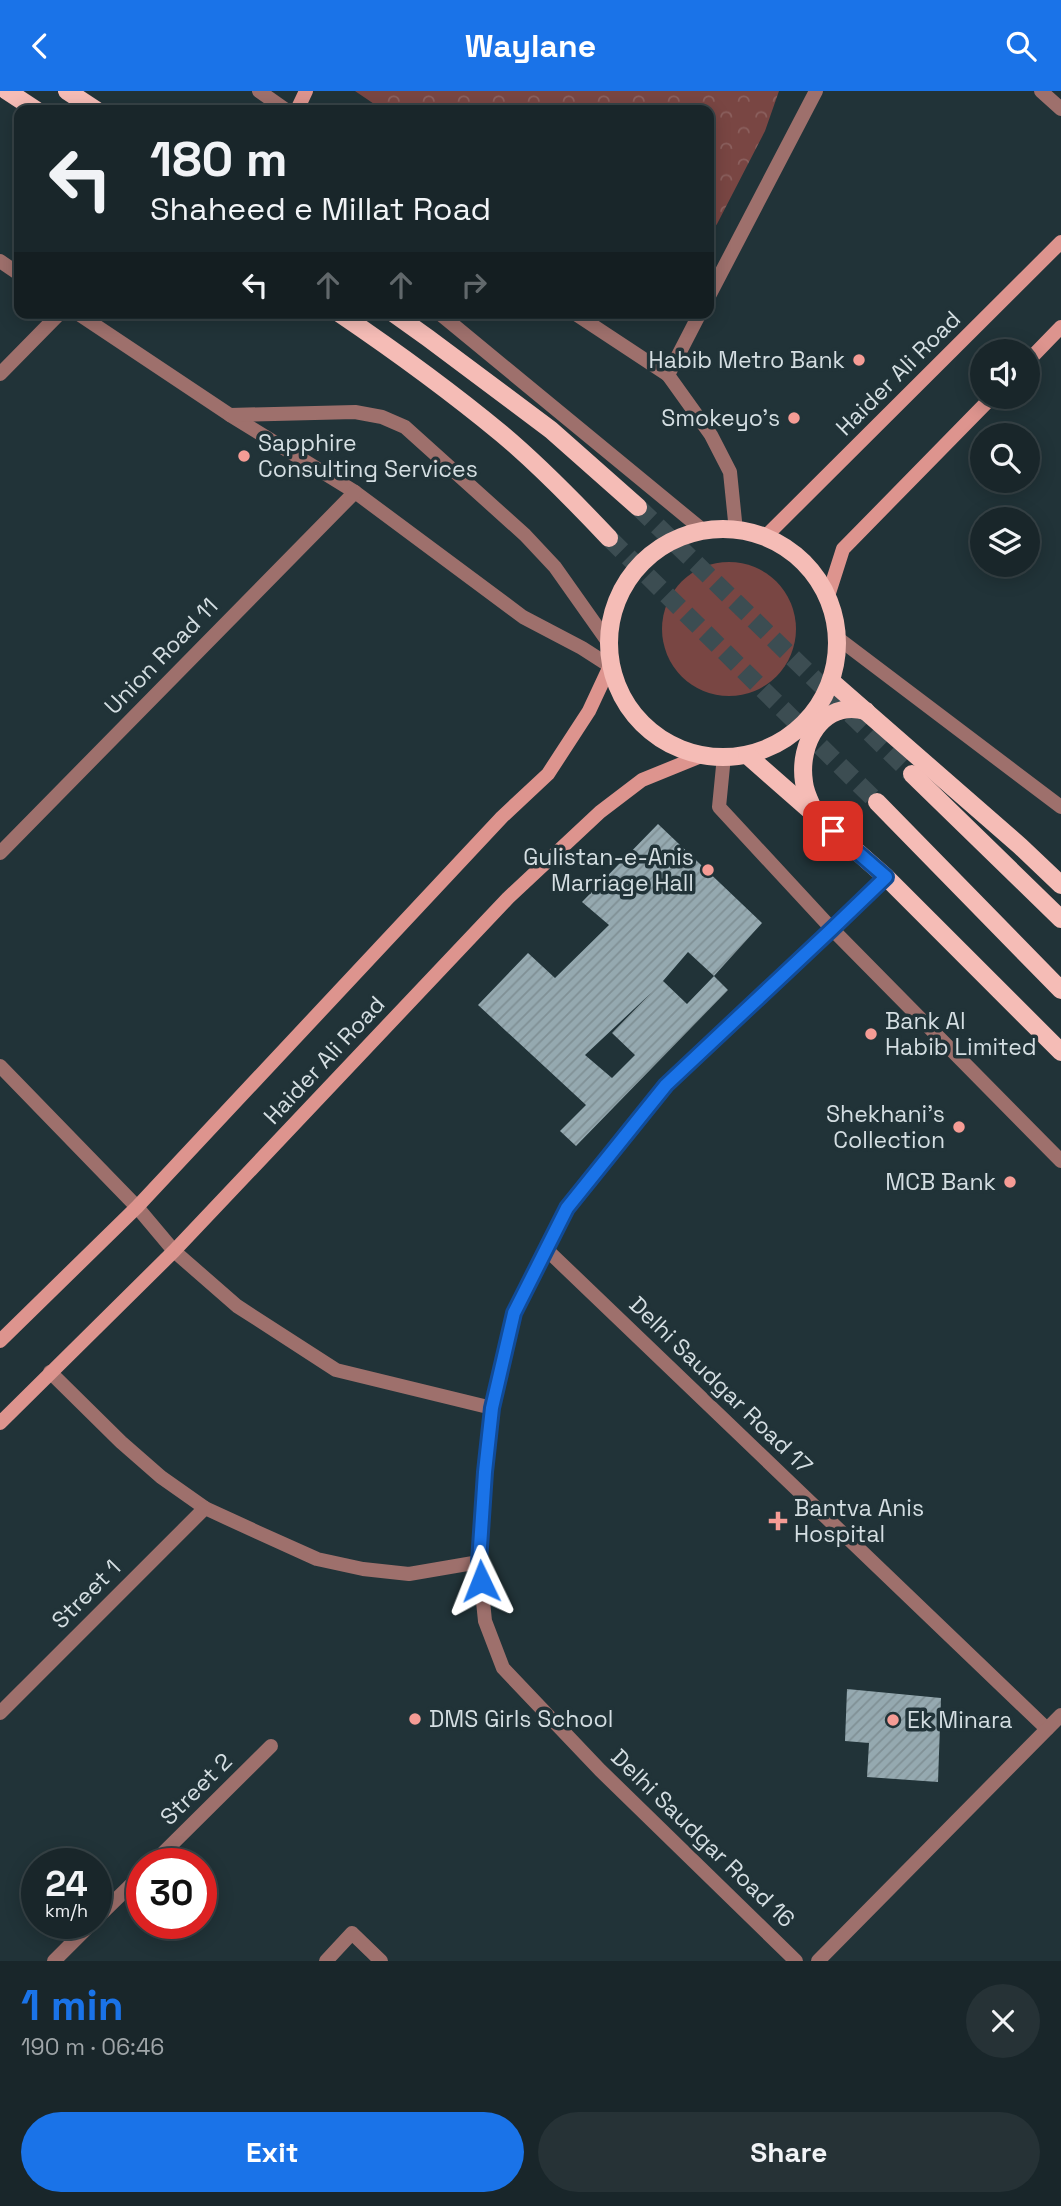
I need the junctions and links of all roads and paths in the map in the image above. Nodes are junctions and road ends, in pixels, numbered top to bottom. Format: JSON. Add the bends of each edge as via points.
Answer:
{"nodes":[{"id":1,"x":7,"y":91,"type":"edge"},
{"id":2,"x":67,"y":91,"type":"edge"},
{"id":3,"x":259,"y":91,"type":"edge"},
{"id":4,"x":816,"y":91,"type":"edge"},
{"id":5,"x":1041,"y":91,"type":"edge"},
{"id":6,"x":28,"y":105,"type":"edge"},
{"id":7,"x":88,"y":105,"type":"edge"},
{"id":8,"x":279,"y":105,"type":"edge"},
{"id":9,"x":1061,"y":110,"type":"edge"},
{"id":10,"x":1061,"y":242,"type":"edge"},
{"id":11,"x":714,"y":286,"type":"edge"},
{"id":12,"x":54,"y":319,"type":"edge"},
{"id":13,"x":86,"y":319,"type":"edge"},
{"id":14,"x":348,"y":319,"type":"edge"},
{"id":15,"x":401,"y":319,"type":"edge"},
{"id":16,"x":446,"y":319,"type":"edge"},
{"id":17,"x":583,"y":319,"type":"edge"},
{"id":18,"x":697,"y":319,"type":"edge"},
{"id":19,"x":1061,"y":327,"type":"edge"},
{"id":20,"x":1040,"y":349,"type":"edge"},
{"id":21,"x":0,"y":374,"type":"edge"},
{"id":22,"x":668,"y":375,"type":"junction"},
{"id":23,"x":980,"y":409,"type":"edge"},
{"id":24,"x":230,"y":415,"type":"junction"},
{"id":25,"x":355,"y":492,"type":"junction"},
{"id":26,"x":639,"y":507,"type":"tunnel mouth"},
{"id":27,"x":736,"y":531,"type":"junction"},
{"id":28,"x":705,"y":532,"type":"junction"},
{"id":29,"x":766,"y":536,"type":"junction"},
{"id":30,"x":609,"y":538,"type":"tunnel mouth"},
{"id":31,"x":828,"y":596,"type":"junction"},
{"id":32,"x":839,"y":639,"type":"junction"},
{"id":33,"x":608,"y":642,"type":"junction"},
{"id":34,"x":610,"y":666,"type":"junction"},
{"id":35,"x":831,"y":681,"type":"junction"},
{"id":36,"x":866,"y":711,"type":"junction"},
{"id":37,"x":701,"y":755,"type":"junction"},
{"id":38,"x":747,"y":755,"type":"junction"},
{"id":39,"x":724,"y":756,"type":"junction"},
{"id":40,"x":912,"y":774,"type":"tunnel mouth"},
{"id":41,"x":877,"y":802,"type":"tunnel mouth"},
{"id":42,"x":1061,"y":807,"type":"edge"},
{"id":43,"x":816,"y":816,"type":"junction"},
{"id":44,"x":0,"y":853,"type":"edge"},
{"id":45,"x":886,"y":877,"type":"junction"},
{"id":46,"x":1061,"y":885,"type":"edge"},
{"id":47,"x":1061,"y":919,"type":"edge"},
{"id":48,"x":832,"y":929,"type":"junction"},
{"id":49,"x":1061,"y":990,"type":"edge"},
{"id":50,"x":1061,"y":1052,"type":"edge"},
{"id":51,"x":0,"y":1066,"type":"edge"},
{"id":52,"x":1061,"y":1161,"type":"edge"},
{"id":53,"x":137,"y":1207,"type":"junction"},
{"id":54,"x":546,"y":1249,"type":"junction"},
{"id":55,"x":174,"y":1251,"type":"junction"},
{"id":56,"x":0,"y":1341,"type":"edge"},
{"id":57,"x":50,"y":1372,"type":"junction"},
{"id":58,"x":492,"y":1408,"type":"junction"},
{"id":59,"x":0,"y":1423,"type":"edge"},
{"id":60,"x":205,"y":1508,"type":"junction"},
{"id":61,"x":479,"y":1562,"type":"junction"},
{"id":62,"x":0,"y":1713,"type":"edge"},
{"id":63,"x":1061,"y":1715,"type":"edge"},
{"id":64,"x":1047,"y":1728,"type":"junction"},
{"id":65,"x":271,"y":1746,"type":"dead end"},
{"id":66,"x":168,"y":1848,"type":"edge"},
{"id":67,"x":126,"y":1890,"type":"edge"},
{"id":68,"x":112,"y":1903,"type":"edge"},
{"id":69,"x":76,"y":1939,"type":"edge"},
{"id":70,"x":54,"y":1961,"type":"edge"},
{"id":71,"x":326,"y":1961,"type":"edge"},
{"id":72,"x":381,"y":1961,"type":"edge"},
{"id":73,"x":796,"y":1961,"type":"edge"},
{"id":74,"x":818,"y":1961,"type":"edge"}],
"edges":[{"from":1,"to":6,"type":"main road"},
{"from":2,"to":7,"type":"main road"},
{"from":3,"to":8,"type":"street"},
{"from":4,"to":11,"type":"street"},
{"from":5,"to":9,"type":"street"},
{"from":10,"to":29,"type":"main road","name":"Haider Ali Road"},
{"from":12,"to":21,"type":"street"},
{"from":13,"to":24,"type":"street"},
{"from":14,"to":30,"type":"main road","via":[[503,435]]},
{"from":15,"to":26,"type":"main road","via":[[551,430]]},
{"from":16,"to":28,"type":"street"},
{"from":17,"to":22,"type":"street"},
{"from":18,"to":22,"type":"street"},
{"from":19,"to":20,"type":"main road"},
{"from":22,"to":27,"type":"street","via":[[730,472]]},
{"from":23,"to":31,"type":"main road","via":[[843,549]]},
{"from":24,"to":25,"type":"street"},
{"from":24,"to":33,"type":"street","via":[[355,412],[405,427],[533,543]]},
{"from":25,"to":34,"type":"street","via":[[523,617]]},
{"from":25,"to":44,"type":"street","name":"Union Road 11"},
{"from":27,"to":28,"type":"main road"},
{"from":27,"to":29,"type":"main road"},
{"from":28,"to":33,"type":"main road","via":[[659,547],[631,575],[612,610]]},
{"from":29,"to":31,"type":"main road","via":[[803,560]]},
{"from":31,"to":32,"type":"main road"},
{"from":32,"to":35,"type":"main road"},
{"from":32,"to":42,"type":"street"},
{"from":33,"to":34,"type":"main road"},
{"from":34,"to":37,"type":"main road","via":[[622,697],[642,725],[669,744]]},
{"from":34,"to":53,"type":"main road","name":"Haider Ali Road","via":[[589,711],[548,774],[502,817]]},
{"from":35,"to":36,"type":"main road"},
{"from":35,"to":38,"type":"main road","via":[[812,716],[783,742]]},
{"from":36,"to":43,"type":"main road","via":[[835,712],[818,724],[806,746],[804,785]]},
{"from":36,"to":46,"type":"main road"},
{"from":37,"to":39,"type":"main road"},
{"from":37,"to":55,"type":"main road","name":"Haider Ali Road","via":[[642,780],[600,812],[508,898]]},
{"from":38,"to":39,"type":"main road"},
{"from":38,"to":43,"type":"main road"},
{"from":39,"to":48,"type":"street","via":[[719,807]]},
{"from":40,"to":47,"type":"main road"},
{"from":41,"to":49,"type":"main road"},
{"from":43,"to":45,"type":"main road"},
{"from":45,"to":48,"type":"street","name":"Delhi Saudgar Road 16"},
{"from":45,"to":50,"type":"main road"},
{"from":48,"to":52,"type":"street"},
{"from":48,"to":54,"type":"street","name":"Delhi Saudgar Road 16","via":[[666,1085],[567,1208]]},
{"from":51,"to":53,"type":"street"},
{"from":53,"to":55,"type":"street"},
{"from":53,"to":56,"type":"main road","name":"Haider Ali Road"},
{"from":54,"to":58,"type":"street","name":"Delhi Saudgar Road 16","via":[[514,1313]]},
{"from":54,"to":64,"type":"street","name":"Delhi Saudgar Road 17"},
{"from":55,"to":57,"type":"main road","name":"Haider Ali Road"},
{"from":55,"to":58,"type":"street","via":[[237,1306],[337,1370]]},
{"from":57,"to":59,"type":"main road","name":"Haider Ali Road"},
{"from":57,"to":60,"type":"street","via":[[121,1442]]},
{"from":58,"to":61,"type":"street","name":"Delhi Saudgar Road 16"},
{"from":60,"to":61,"type":"street","via":[[317,1559],[363,1569],[409,1574]]},
{"from":60,"to":62,"type":"street","name":"Street 1"},
{"from":61,"to":73,"type":"street","name":"Delhi Saudgar Road 16","via":[[485,1621],[503,1668],[600,1770]]},
{"from":63,"to":64,"type":"street"},
{"from":64,"to":74,"type":"street"},
{"from":65,"to":66,"type":"street","name":"Street 2"},
{"from":67,"to":68,"type":"street"},
{"from":69,"to":70,"type":"street"},
{"from":71,"to":72,"type":"street","via":[[352,1933]]}]}
